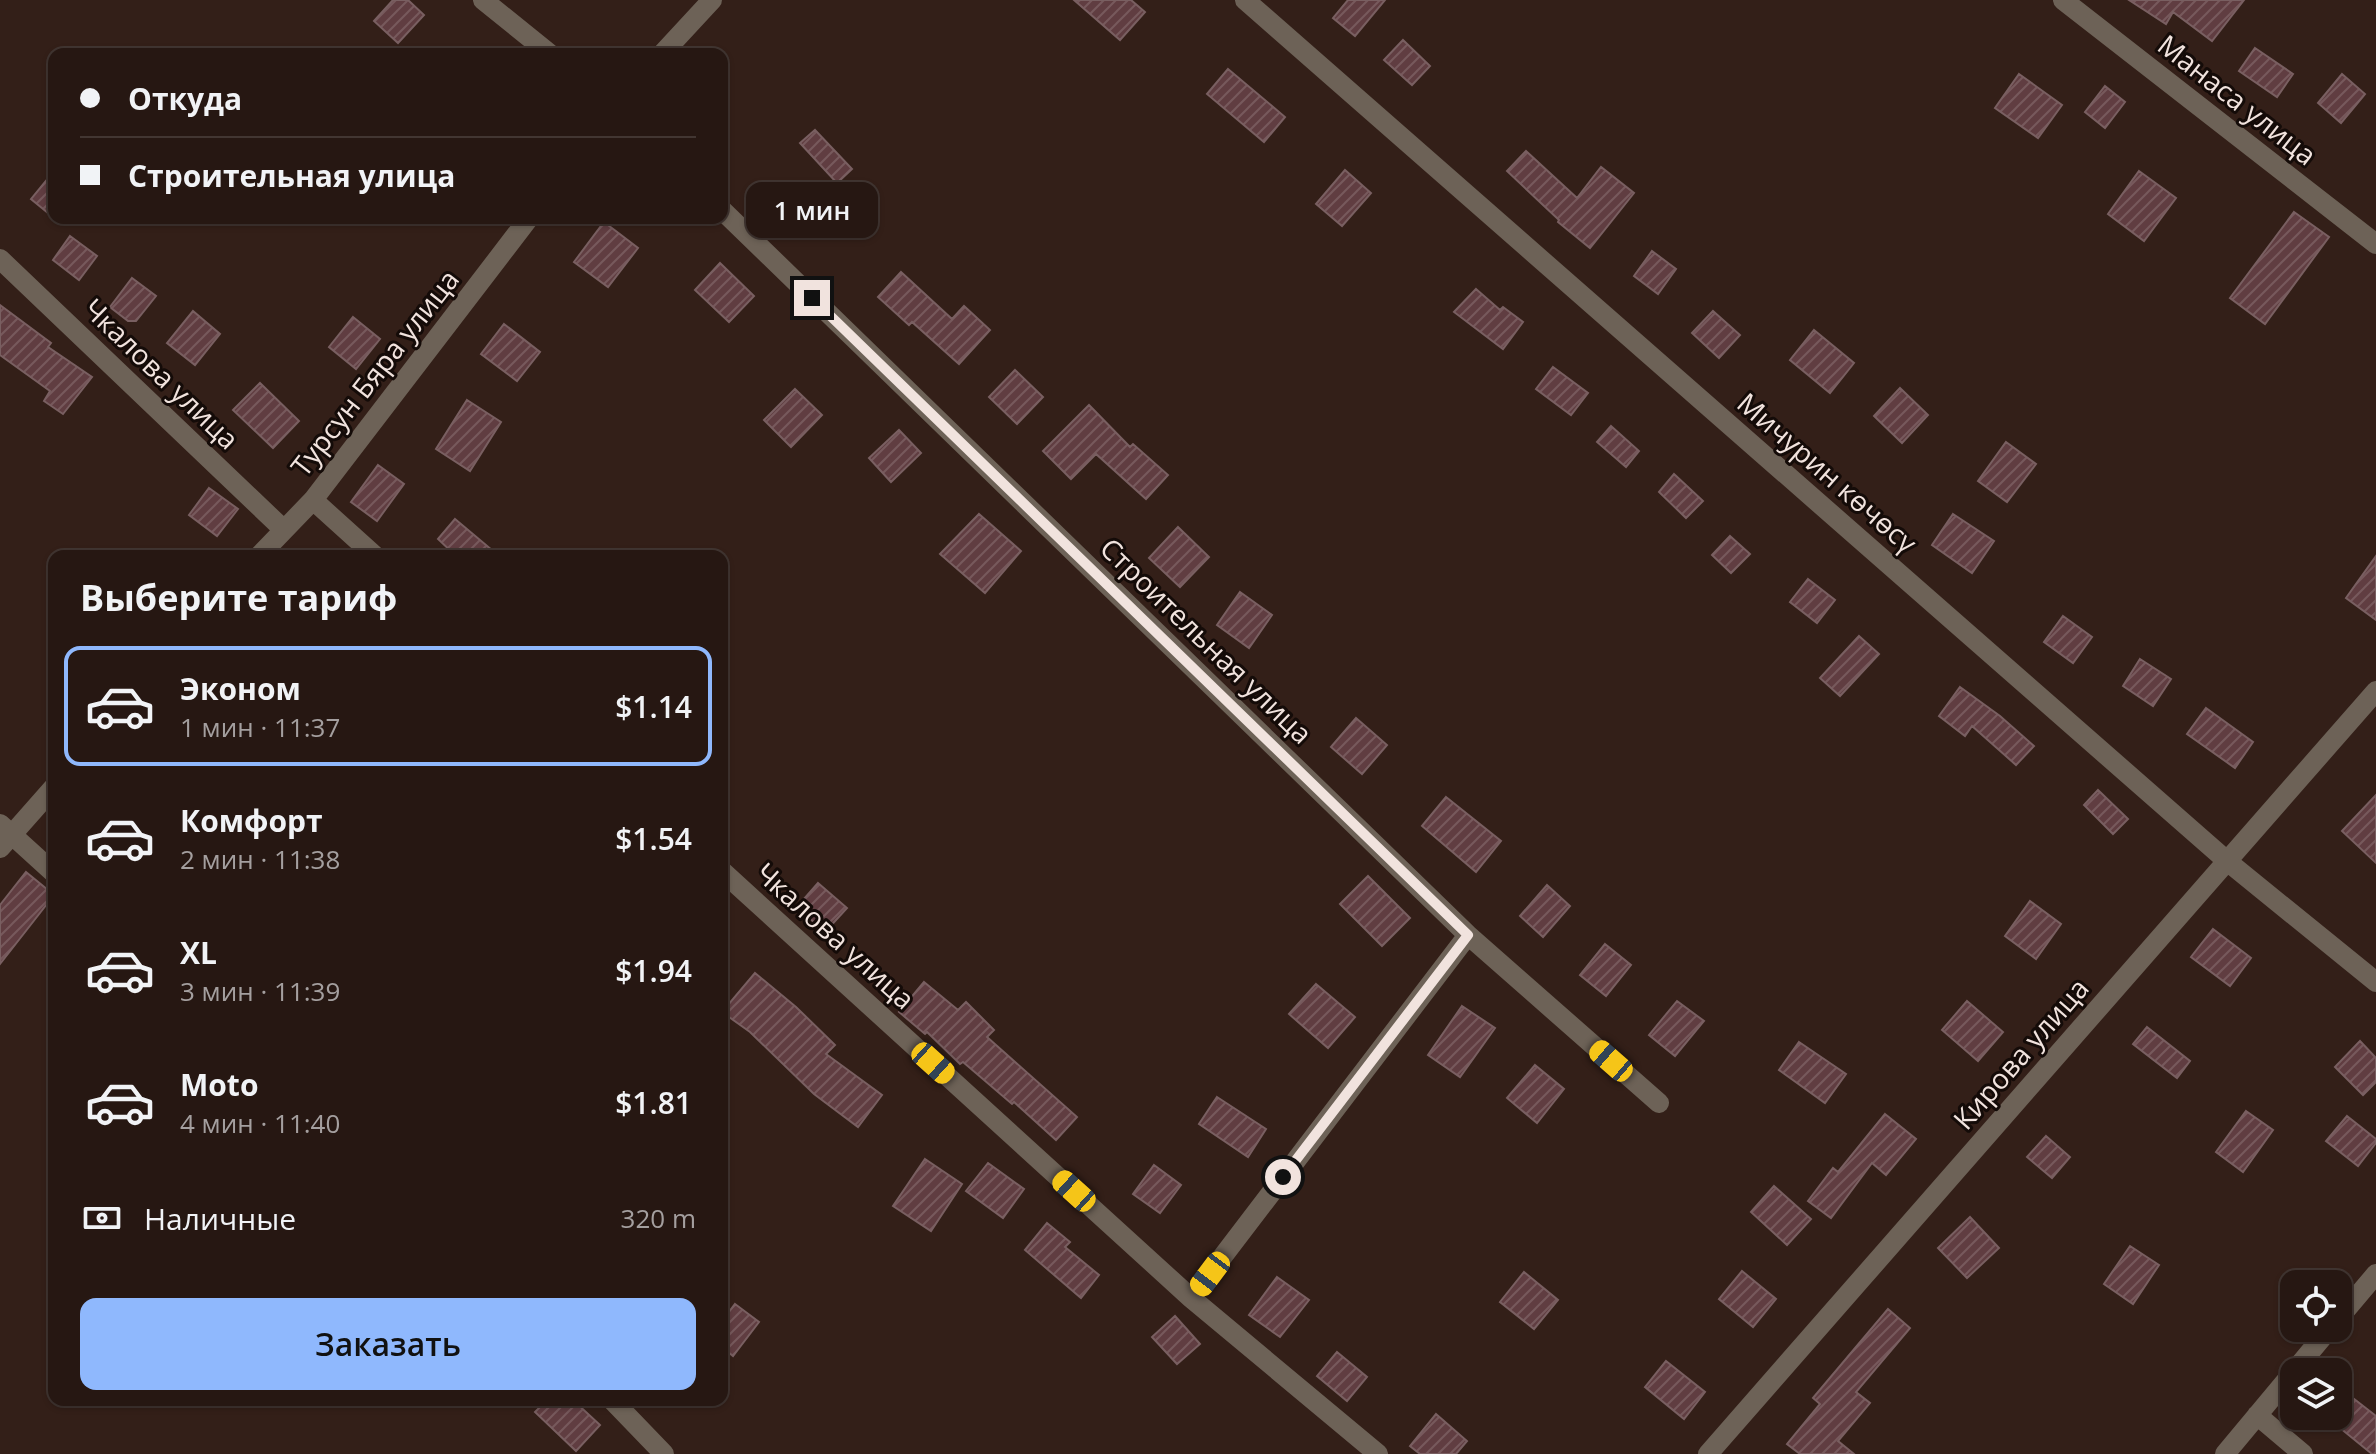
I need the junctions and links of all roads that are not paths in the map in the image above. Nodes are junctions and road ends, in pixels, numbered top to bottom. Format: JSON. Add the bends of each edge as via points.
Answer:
{"nodes":[{"id":1,"x":483,"y":0,"type":"edge"},
{"id":2,"x":712,"y":0,"type":"edge"},
{"id":3,"x":1245,"y":0,"type":"edge"},
{"id":4,"x":2063,"y":0,"type":"edge"},
{"id":5,"x":543,"y":48,"type":"edge"},
{"id":6,"x":668,"y":48,"type":"edge"},
{"id":7,"x":728,"y":216,"type":"edge"},
{"id":8,"x":524,"y":224,"type":"edge"},
{"id":9,"x":2376,"y":244,"type":"edge"},
{"id":10,"x":0,"y":259,"type":"edge"},
{"id":11,"x":313,"y":500,"type":"junction"},
{"id":12,"x":283,"y":529,"type":"junction"},
{"id":13,"x":264,"y":550,"type":"edge"},
{"id":14,"x":368,"y":550,"type":"edge"},
{"id":15,"x":2376,"y":691,"type":"edge"},
{"id":16,"x":48,"y":793,"type":"edge"},
{"id":17,"x":4,"y":835,"type":"edge"},
{"id":18,"x":2227,"y":861,"type":"junction"},
{"id":19,"x":48,"y":868,"type":"edge"},
{"id":20,"x":728,"y":876,"type":"edge"},
{"id":21,"x":1468,"y":935,"type":"junction"},
{"id":22,"x":2376,"y":982,"type":"edge"},
{"id":23,"x":1659,"y":1103,"type":"dead end"},
{"id":24,"x":2376,"y":1274,"type":"edge"},
{"id":25,"x":1191,"y":1298,"type":"junction"},
{"id":26,"x":2352,"y":1302,"type":"edge"},
{"id":27,"x":2318,"y":1342,"type":"edge"},
{"id":28,"x":618,"y":1406,"type":"edge"},
{"id":29,"x":2257,"y":1415,"type":"junction"},
{"id":30,"x":664,"y":1454,"type":"edge"},
{"id":31,"x":1378,"y":1454,"type":"edge"},
{"id":32,"x":1708,"y":1454,"type":"edge"},
{"id":33,"x":2225,"y":1454,"type":"edge"},
{"id":34,"x":2303,"y":1454,"type":"edge"}],
"edges":[{"from":1,"to":5,"type":"street"},
{"from":2,"to":6,"type":"street"},
{"from":3,"to":18,"type":"street","name":"Мичурин көчөсү"},
{"from":4,"to":9,"type":"street","name":"Манаса улица"},
{"from":7,"to":21,"type":"street","name":"Строительная улица"},
{"from":8,"to":11,"type":"street","name":"Турсун Бяра улица"},
{"from":10,"to":12,"type":"street","name":"Чкалова улица"},
{"from":11,"to":12,"type":"street","name":"Турсун Бяра улица"},
{"from":11,"to":14,"type":"street"},
{"from":12,"to":13,"type":"street","name":"Турсун Бяра улица"},
{"from":15,"to":18,"type":"street","name":"Кирова улица"},
{"from":16,"to":17,"type":"street"},
{"from":17,"to":19,"type":"street"},
{"from":18,"to":22,"type":"street","name":"Мичурин көчөсү"},
{"from":18,"to":32,"type":"street","name":"Кирова улица"},
{"from":20,"to":25,"type":"street","name":"Чкалова улица"},
{"from":21,"to":23,"type":"street","name":"Строительная улица"},
{"from":21,"to":25,"type":"street"},
{"from":24,"to":26,"type":"street"},
{"from":25,"to":31,"type":"street","name":"Чкалова улица"},
{"from":27,"to":29,"type":"street"},
{"from":28,"to":30,"type":"street"},
{"from":29,"to":33,"type":"street"},
{"from":29,"to":34,"type":"street"}]}
